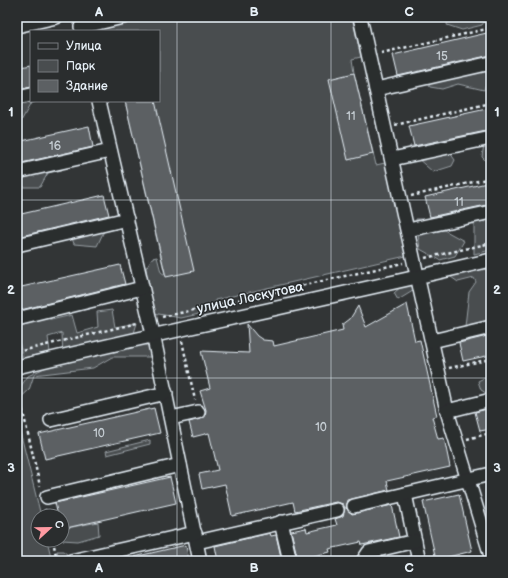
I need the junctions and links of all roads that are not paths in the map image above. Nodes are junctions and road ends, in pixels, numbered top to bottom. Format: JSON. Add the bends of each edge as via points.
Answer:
{"nodes":[{"id":1,"x":56,"y":17,"type":"edge"},
{"id":2,"x":123,"y":17,"type":"edge"},
{"id":3,"x":360,"y":17,"type":"edge"},
{"id":4,"x":81,"y":25,"type":"edge"},
{"id":5,"x":17,"y":26,"type":"edge"},
{"id":6,"x":491,"y":63,"type":"edge"},
{"id":7,"x":376,"y":89,"type":"junction"},
{"id":8,"x":30,"y":95,"type":"edge"},
{"id":9,"x":17,"y":98,"type":"edge"},
{"id":10,"x":99,"y":102,"type":"edge"},
{"id":11,"x":491,"y":138,"type":"edge"},
{"id":12,"x":110,"y":151,"type":"junction"},
{"id":13,"x":392,"y":158,"type":"junction"},
{"id":14,"x":17,"y":172,"type":"edge"},
{"id":15,"x":491,"y":212,"type":"edge"},
{"id":16,"x":127,"y":219,"type":"junction"},
{"id":17,"x":408,"y":230,"type":"junction"},
{"id":18,"x":17,"y":245,"type":"edge"},
{"id":19,"x":491,"y":260,"type":"edge"},
{"id":20,"x":419,"y":277,"type":"junction"},
{"id":21,"x":142,"y":288,"type":"junction"},
{"id":22,"x":17,"y":319,"type":"edge"},
{"id":23,"x":491,"y":327,"type":"edge"},
{"id":24,"x":153,"y":334,"type":"junction"},
{"id":25,"x":432,"y":341,"type":"junction"},
{"id":26,"x":17,"y":367,"type":"edge"},
{"id":27,"x":166,"y":393,"type":"junction"},
{"id":28,"x":491,"y":400,"type":"edge"},
{"id":29,"x":448,"y":411,"type":"junction"},
{"id":30,"x":198,"y":412,"type":"road end"},
{"id":31,"x":171,"y":418,"type":"junction"},
{"id":32,"x":51,"y":420,"type":"dead end"},
{"id":33,"x":180,"y":465,"type":"junction"},
{"id":34,"x":491,"y":474,"type":"edge"},
{"id":35,"x":468,"y":479,"type":"junction"},
{"id":36,"x":405,"y":494,"type":"junction"},
{"id":37,"x":45,"y":500,"type":"road end"},
{"id":38,"x":354,"y":506,"type":"dead end"},
{"id":39,"x":337,"y":510,"type":"dead end"},
{"id":40,"x":282,"y":522,"type":"junction"},
{"id":41,"x":196,"y":537,"type":"junction"},
{"id":42,"x":415,"y":541,"type":"junction"},
{"id":43,"x":491,"y":556,"type":"edge"},
{"id":44,"x":71,"y":561,"type":"edge"},
{"id":45,"x":200,"y":561,"type":"edge"},
{"id":46,"x":290,"y":561,"type":"edge"},
{"id":47,"x":363,"y":561,"type":"edge"},
{"id":48,"x":419,"y":561,"type":"edge"}],
"edges":[{"from":1,"to":5,"type":"street"},
{"from":2,"to":4,"type":"street"},
{"from":3,"to":7,"type":"street"},
{"from":6,"to":7,"type":"street"},
{"from":7,"to":13,"type":"street"},
{"from":8,"to":9,"type":"street"},
{"from":10,"to":12,"type":"street"},
{"from":11,"to":13,"type":"street"},
{"from":12,"to":14,"type":"street"},
{"from":12,"to":16,"type":"street"},
{"from":13,"to":17,"type":"street"},
{"from":15,"to":17,"type":"street"},
{"from":16,"to":18,"type":"street"},
{"from":16,"to":21,"type":"street"},
{"from":17,"to":20,"type":"street"},
{"from":19,"to":20,"type":"street","name":"улица Лоскутова"},
{"from":20,"to":24,"type":"street","name":"улица Лоскутова"},
{"from":20,"to":25,"type":"street"},
{"from":21,"to":22,"type":"street"},
{"from":21,"to":24,"type":"street"},
{"from":23,"to":25,"type":"street"},
{"from":24,"to":26,"type":"street","name":"улица Лоскутова"},
{"from":24,"to":27,"type":"street"},
{"from":25,"to":29,"type":"street"},
{"from":27,"to":31,"type":"street"},
{"from":27,"to":32,"type":"street"},
{"from":28,"to":29,"type":"street"},
{"from":29,"to":35,"type":"street"},
{"from":30,"to":31,"type":"street"},
{"from":31,"to":33,"type":"street"},
{"from":33,"to":37,"type":"street"},
{"from":33,"to":41,"type":"street"},
{"from":34,"to":35,"type":"street"},
{"from":35,"to":36,"type":"street"},
{"from":35,"to":43,"type":"street"},
{"from":36,"to":38,"type":"street"},
{"from":36,"to":42,"type":"street"},
{"from":39,"to":40,"type":"street"},
{"from":40,"to":41,"type":"street"},
{"from":40,"to":46,"type":"street"},
{"from":41,"to":44,"type":"street"},
{"from":41,"to":45,"type":"street"},
{"from":42,"to":47,"type":"street","via":[[369,552]]},
{"from":42,"to":48,"type":"street"}]}
